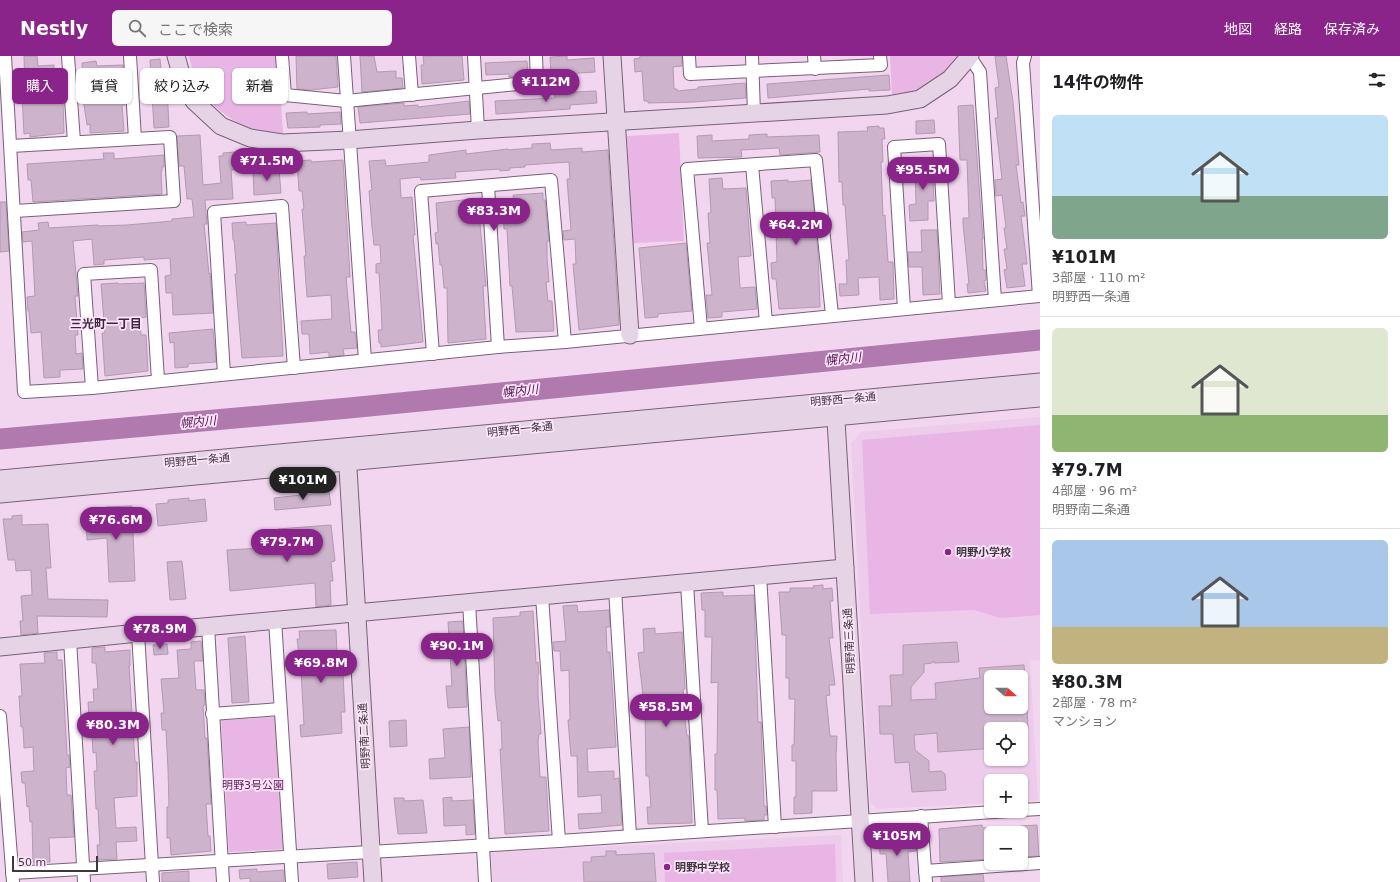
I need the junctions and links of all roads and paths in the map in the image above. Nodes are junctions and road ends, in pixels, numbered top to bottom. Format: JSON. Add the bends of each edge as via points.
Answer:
{"nodes":[{"id":1,"x":5,"y":56,"type":"edge"},
{"id":2,"x":68,"y":56,"type":"edge"},
{"id":3,"x":130,"y":56,"type":"edge"},
{"id":4,"x":176,"y":56,"type":"edge"},
{"id":5,"x":282,"y":56,"type":"edge"},
{"id":6,"x":344,"y":56,"type":"edge"},
{"id":7,"x":409,"y":56,"type":"edge"},
{"id":8,"x":474,"y":56,"type":"edge"},
{"id":9,"x":536,"y":56,"type":"edge"},
{"id":10,"x":612,"y":56,"type":"edge"},
{"id":11,"x":689,"y":56,"type":"edge"},
{"id":12,"x":752,"y":56,"type":"edge"},
{"id":13,"x":814,"y":56,"type":"edge"},
{"id":14,"x":880,"y":56,"type":"edge"},
{"id":15,"x":970,"y":56,"type":"edge"},
{"id":16,"x":1025,"y":56,"type":"edge"},
{"id":17,"x":815,"y":69,"type":"junction"},
{"id":18,"x":753,"y":72,"type":"junction"},
{"id":19,"x":476,"y":89,"type":"junction"},
{"id":20,"x":3,"y":91,"type":"edge"},
{"id":21,"x":412,"y":95,"type":"junction"},
{"id":22,"x":346,"y":101,"type":"junction"},
{"id":23,"x":754,"y":113,"type":"junction"},
{"id":24,"x":615,"y":122,"type":"junction"},
{"id":25,"x":478,"y":130,"type":"junction"},
{"id":26,"x":135,"y":139,"type":"junction"},
{"id":27,"x":349,"y":140,"type":"junction"},
{"id":28,"x":74,"y":142,"type":"junction"},
{"id":29,"x":11,"y":146,"type":"junction"},
{"id":30,"x":752,"y":165,"type":"junction"},
{"id":31,"x":488,"y":186,"type":"junction"},
{"id":32,"x":15,"y":211,"type":"junction"},
{"id":33,"x":1040,"y":296,"type":"edge"},
{"id":34,"x":995,"y":300,"type":"junction"},
{"id":35,"x":949,"y":304,"type":"junction"},
{"id":36,"x":904,"y":309,"type":"junction"},
{"id":37,"x":832,"y":315,"type":"junction"},
{"id":38,"x":766,"y":322,"type":"junction"},
{"id":39,"x":701,"y":328,"type":"junction"},
{"id":40,"x":630,"y":335,"type":"junction"},
{"id":41,"x":565,"y":342,"type":"junction"},
{"id":42,"x":498,"y":347,"type":"junction"},
{"id":43,"x":433,"y":354,"type":"junction"},
{"id":44,"x":364,"y":360,"type":"junction"},
{"id":45,"x":294,"y":368,"type":"junction"},
{"id":46,"x":224,"y":374,"type":"junction"},
{"id":47,"x":158,"y":380,"type":"junction"},
{"id":48,"x":1040,"y":382,"type":"edge"},
{"id":49,"x":92,"y":388,"type":"junction"},
{"id":50,"x":1040,"y":398,"type":"edge"},
{"id":51,"x":836,"y":408,"type":"junction"},
{"id":52,"x":346,"y":446,"type":"junction"},
{"id":53,"x":347,"y":463,"type":"junction"},
{"id":54,"x":0,"y":479,"type":"edge"},
{"id":55,"x":0,"y":494,"type":"edge"},
{"id":56,"x":845,"y":568,"type":"junction"},
{"id":57,"x":760,"y":575,"type":"junction"},
{"id":58,"x":687,"y":583,"type":"junction"},
{"id":59,"x":615,"y":589,"type":"junction"},
{"id":60,"x":542,"y":596,"type":"junction"},
{"id":61,"x":470,"y":602,"type":"junction"},
{"id":62,"x":357,"y":613,"type":"junction"},
{"id":63,"x":275,"y":620,"type":"junction"},
{"id":64,"x":208,"y":626,"type":"junction"},
{"id":65,"x":138,"y":633,"type":"junction"},
{"id":66,"x":70,"y":639,"type":"junction"},
{"id":67,"x":0,"y":647,"type":"edge"},
{"id":68,"x":280,"y":709,"type":"junction"},
{"id":69,"x":212,"y":714,"type":"junction"},
{"id":70,"x":0,"y":716,"type":"edge"},
{"id":71,"x":1040,"y":809,"type":"edge"},
{"id":72,"x":1028,"y":810,"type":"edge"},
{"id":73,"x":984,"y":812,"type":"edge"},
{"id":74,"x":921,"y":816,"type":"junction"},
{"id":75,"x":860,"y":820,"type":"junction"},
{"id":76,"x":775,"y":827,"type":"junction"},
{"id":77,"x":702,"y":831,"type":"junction"},
{"id":78,"x":630,"y":835,"type":"junction"},
{"id":79,"x":559,"y":841,"type":"junction"},
{"id":80,"x":482,"y":845,"type":"junction"},
{"id":81,"x":371,"y":850,"type":"junction"},
{"id":82,"x":291,"y":857,"type":"junction"},
{"id":83,"x":221,"y":861,"type":"junction"},
{"id":84,"x":1040,"y":863,"type":"edge"},
{"id":85,"x":152,"y":864,"type":"junction"},
{"id":86,"x":83,"y":868,"type":"junction"},
{"id":87,"x":13,"y":877,"type":"edge"},
{"id":88,"x":925,"y":877,"type":"edge"},
{"id":89,"x":84,"y":882,"type":"edge"},
{"id":90,"x":153,"y":882,"type":"edge"},
{"id":91,"x":223,"y":882,"type":"edge"},
{"id":92,"x":292,"y":882,"type":"edge"},
{"id":93,"x":373,"y":882,"type":"edge"},
{"id":94,"x":485,"y":882,"type":"edge"},
{"id":95,"x":864,"y":882,"type":"edge"}],
"edges":[{"from":1,"to":20,"type":"street"},
{"from":2,"to":28,"type":"street"},
{"from":3,"to":26,"type":"street"},
{"from":4,"to":27,"type":"street","via":[[184,84],[194,101],[221,126],[250,138],[282,143]]},
{"from":5,"to":22,"type":"street","via":[[285,95]]},
{"from":6,"to":22,"type":"street"},
{"from":7,"to":21,"type":"street"},
{"from":8,"to":19,"type":"street"},
{"from":9,"to":19,"type":"street","via":[[537,82]]},
{"from":10,"to":24,"type":"street"},
{"from":11,"to":18,"type":"street","via":[[690,74]]},
{"from":12,"to":18,"type":"street"},
{"from":13,"to":17,"type":"street"},
{"from":14,"to":17,"type":"street","via":[[881,65]]},
{"from":15,"to":23,"type":"street","via":[[950,79],[920,99],[887,105]]},
{"from":15,"to":34,"type":"street","via":[[980,72]]},
{"from":16,"to":33,"type":"street","via":[[1023,63]]},
{"from":17,"to":18,"type":"street"},
{"from":18,"to":23,"type":"street"},
{"from":19,"to":21,"type":"street"},
{"from":19,"to":25,"type":"street"},
{"from":20,"to":29,"type":"street"},
{"from":21,"to":22,"type":"street"},
{"from":22,"to":27,"type":"street"},
{"from":23,"to":24,"type":"street"},
{"from":24,"to":25,"type":"street"},
{"from":24,"to":40,"type":"street"},
{"from":25,"to":27,"type":"street"},
{"from":26,"to":28,"type":"street"},
{"from":26,"to":32,"type":"street","via":[[170,137],[174,201]]},
{"from":27,"to":44,"type":"street"},
{"from":28,"to":29,"type":"street"},
{"from":29,"to":32,"type":"street"},
{"from":30,"to":37,"type":"street","via":[[816,160]]},
{"from":30,"to":38,"type":"street"},
{"from":30,"to":39,"type":"street","via":[[686,169]]},
{"from":31,"to":41,"type":"street","via":[[550,180]]},
{"from":31,"to":42,"type":"street"},
{"from":31,"to":43,"type":"street","via":[[421,191]]},
{"from":32,"to":49,"type":"street","via":[[24,392]]},
{"from":33,"to":34,"type":"street"},
{"from":34,"to":35,"type":"street"},
{"from":35,"to":36,"type":"street"},
{"from":35,"to":36,"type":"street","via":[[940,144],[894,147]]},
{"from":36,"to":37,"type":"street"},
{"from":37,"to":38,"type":"street"},
{"from":38,"to":39,"type":"street"},
{"from":39,"to":40,"type":"street"},
{"from":40,"to":41,"type":"street"},
{"from":41,"to":42,"type":"street"},
{"from":42,"to":43,"type":"street"},
{"from":43,"to":44,"type":"street"},
{"from":44,"to":45,"type":"street"},
{"from":45,"to":46,"type":"street"},
{"from":45,"to":46,"type":"street","via":[[282,206],[214,212]]},
{"from":46,"to":47,"type":"street"},
{"from":47,"to":49,"type":"street"},
{"from":47,"to":49,"type":"street","via":[[151,270],[84,274]]},
{"from":48,"to":51,"type":"street","name":"明野西一条通"},
{"from":50,"to":51,"type":"street","name":"明野西一条通"},
{"from":51,"to":52,"type":"street","name":"明野西一条通"},
{"from":51,"to":53,"type":"street","name":"明野西一条通"},
{"from":51,"to":56,"type":"street","name":"明野南三条通"},
{"from":52,"to":53,"type":"street","name":"明野南二条通"},
{"from":52,"to":54,"type":"street","name":"明野西一条通"},
{"from":53,"to":55,"type":"street","name":"明野西一条通"},
{"from":53,"to":62,"type":"street","name":"明野南二条通"},
{"from":56,"to":57,"type":"street"},
{"from":56,"to":75,"type":"street","name":"明野南三条通"},
{"from":57,"to":58,"type":"street"},
{"from":57,"to":76,"type":"street"},
{"from":58,"to":59,"type":"street"},
{"from":58,"to":77,"type":"street"},
{"from":59,"to":60,"type":"street"},
{"from":59,"to":78,"type":"street"},
{"from":60,"to":61,"type":"street"},
{"from":60,"to":79,"type":"street"},
{"from":61,"to":62,"type":"street"},
{"from":61,"to":80,"type":"street"},
{"from":62,"to":63,"type":"street"},
{"from":62,"to":81,"type":"street","name":"明野南二条通"},
{"from":63,"to":64,"type":"street"},
{"from":63,"to":68,"type":"street"},
{"from":64,"to":65,"type":"street"},
{"from":64,"to":69,"type":"street"},
{"from":65,"to":66,"type":"street"},
{"from":65,"to":85,"type":"street"},
{"from":66,"to":67,"type":"street"},
{"from":66,"to":86,"type":"street"},
{"from":68,"to":69,"type":"street"},
{"from":68,"to":82,"type":"street"},
{"from":69,"to":83,"type":"street"},
{"from":70,"to":87,"type":"street"},
{"from":71,"to":72,"type":"street"},
{"from":73,"to":74,"type":"street"},
{"from":74,"to":75,"type":"street"},
{"from":74,"to":88,"type":"street"},
{"from":75,"to":76,"type":"street"},
{"from":75,"to":95,"type":"street","name":"明野南三条通"},
{"from":76,"to":77,"type":"street"},
{"from":77,"to":78,"type":"street"},
{"from":78,"to":79,"type":"street"},
{"from":79,"to":80,"type":"street"},
{"from":80,"to":81,"type":"street"},
{"from":80,"to":94,"type":"street"},
{"from":81,"to":82,"type":"street"},
{"from":81,"to":93,"type":"street","name":"明野南二条通"},
{"from":82,"to":83,"type":"street"},
{"from":82,"to":92,"type":"street"},
{"from":83,"to":85,"type":"street"},
{"from":83,"to":91,"type":"street"},
{"from":84,"to":88,"type":"street"},
{"from":85,"to":86,"type":"street"},
{"from":85,"to":90,"type":"street"},
{"from":86,"to":87,"type":"street"},
{"from":86,"to":89,"type":"street"}]}
